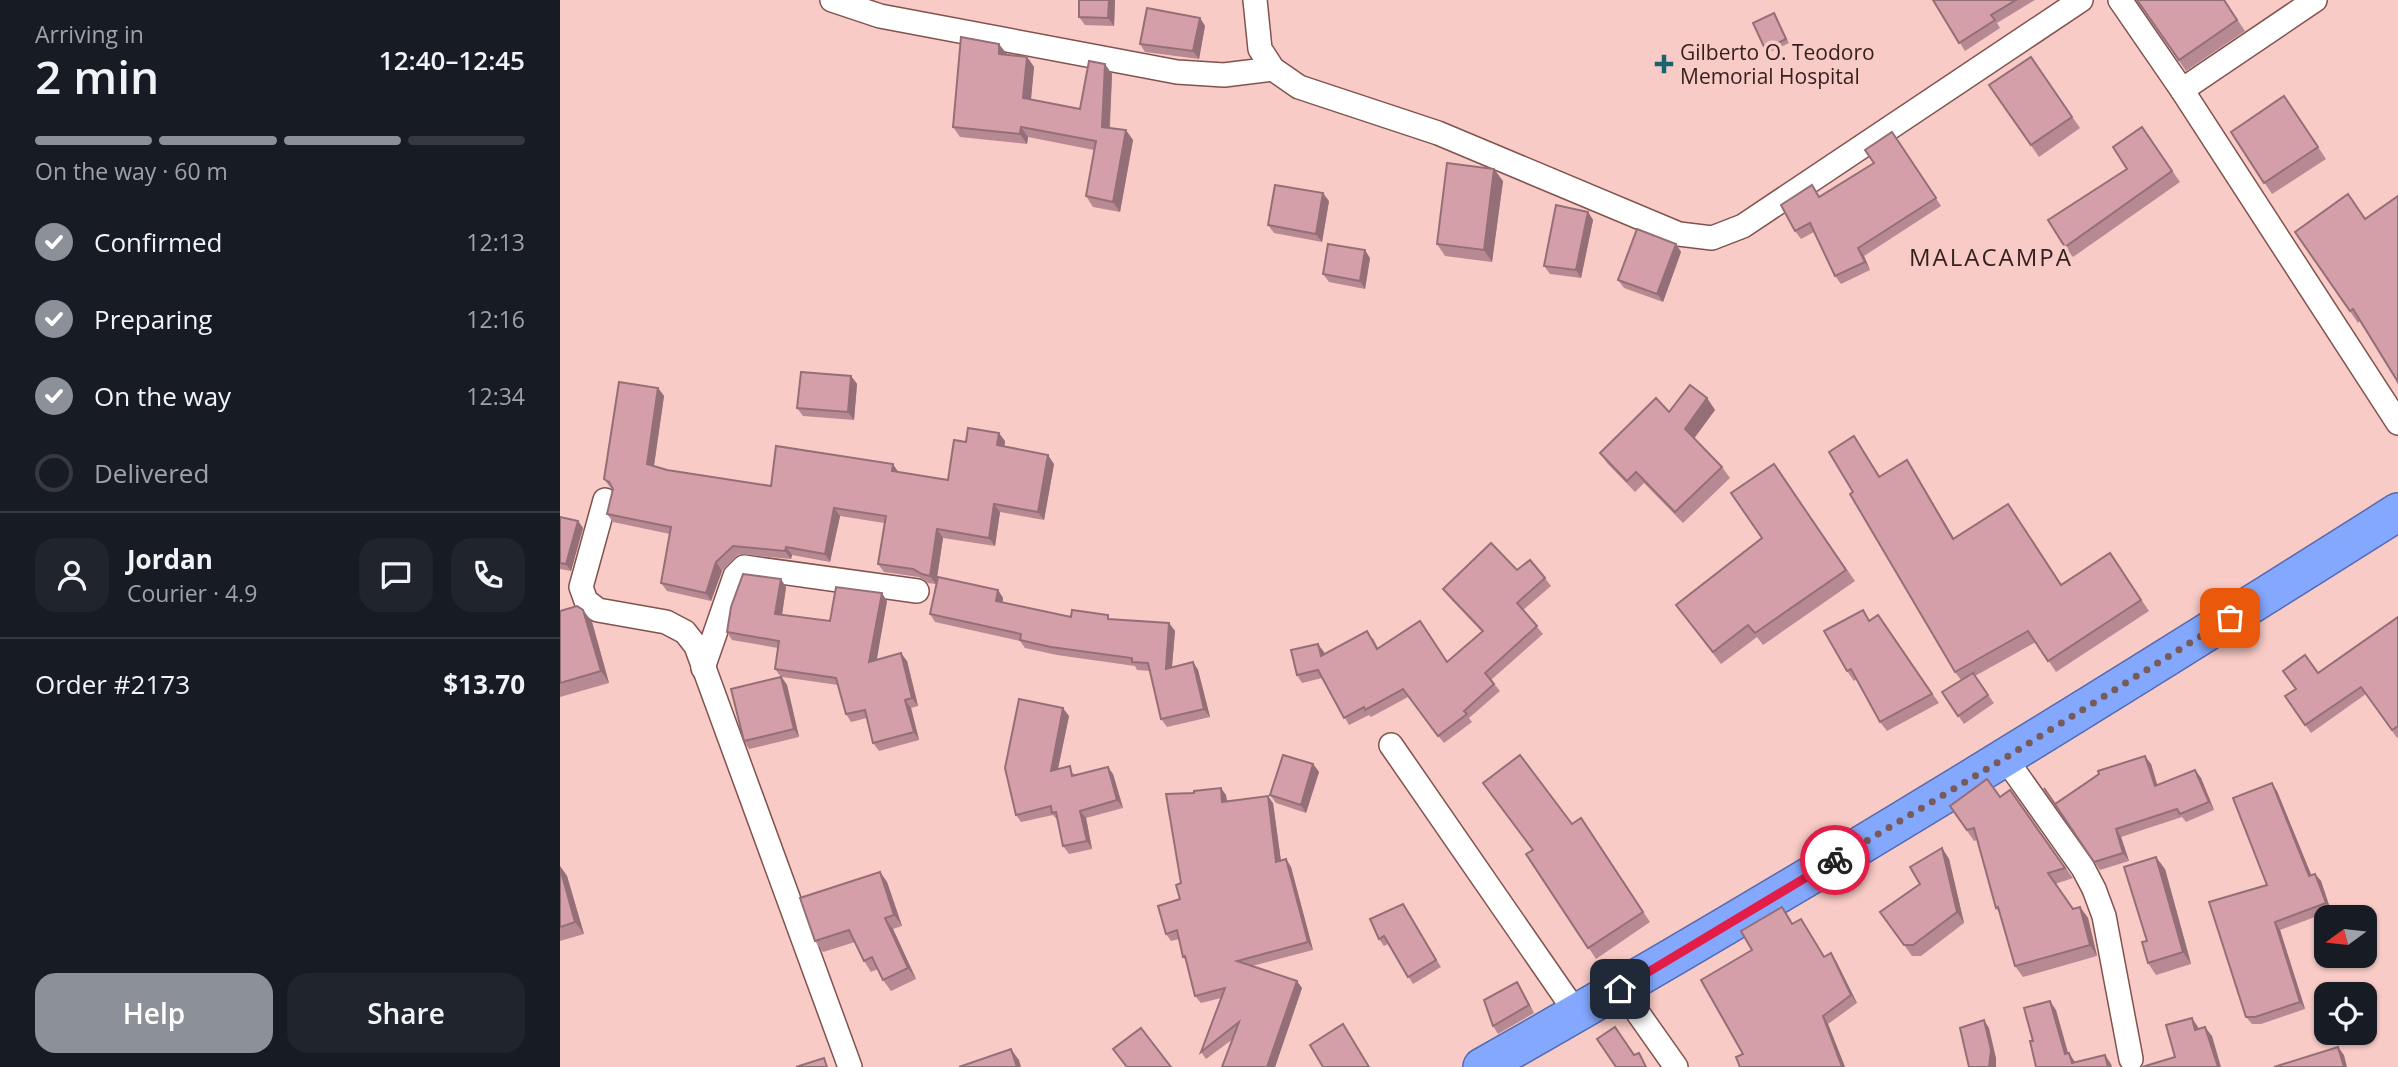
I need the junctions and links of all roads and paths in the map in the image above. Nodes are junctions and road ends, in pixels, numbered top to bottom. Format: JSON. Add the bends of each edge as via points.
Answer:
{"nodes":[{"id":1,"x":832,"y":0,"type":"edge"},
{"id":2,"x":1255,"y":0,"type":"edge"},
{"id":3,"x":2081,"y":0,"type":"edge"},
{"id":4,"x":2120,"y":0,"type":"edge"},
{"id":5,"x":2315,"y":0,"type":"edge"},
{"id":6,"x":1273,"y":69,"type":"junction"},
{"id":7,"x":2182,"y":90,"type":"junction"},
{"id":8,"x":2398,"y":424,"type":"edge"},
{"id":9,"x":605,"y":500,"type":"dead end"},
{"id":10,"x":2398,"y":512,"type":"edge"},
{"id":11,"x":916,"y":591,"type":"dead end"},
{"id":12,"x":703,"y":668,"type":"junction"},
{"id":13,"x":1391,"y":745,"type":"dead end"},
{"id":14,"x":2005,"y":758,"type":"junction"},
{"id":15,"x":1620,"y":989,"type":"junction"},
{"id":16,"x":1577,"y":1014,"type":"junction"},
{"id":17,"x":2131,"y":1059,"type":"dead end"},
{"id":18,"x":850,"y":1067,"type":"edge"},
{"id":19,"x":1482,"y":1067,"type":"edge"},
{"id":20,"x":1676,"y":1067,"type":"edge"}],
"edges":[{"from":1,"to":6,"type":"street","via":[[880,16],[1177,72],[1224,75]]},
{"from":2,"to":6,"type":"street","via":[[1260,49]]},
{"from":3,"to":6,"type":"street","via":[[1743,226],[1712,238],[1679,234],[1438,133],[1299,87]]},
{"from":4,"to":7,"type":"street"},
{"from":5,"to":7,"type":"street"},
{"from":7,"to":8,"type":"street"},
{"from":9,"to":12,"type":"street","via":[[581,587],[586,601],[598,610],[666,622],[685,632],[696,646]]},
{"from":10,"to":14,"type":"highway"},
{"from":11,"to":12,"type":"street","via":[[744,567],[734,576]]},
{"from":12,"to":18,"type":"street"},
{"from":13,"to":16,"type":"street"},
{"from":14,"to":15,"type":"highway"},
{"from":14,"to":17,"type":"street","via":[[2094,889],[2104,916]]},
{"from":15,"to":16,"type":"highway"},
{"from":15,"to":20,"type":"street"},
{"from":16,"to":19,"type":"highway"}]}
